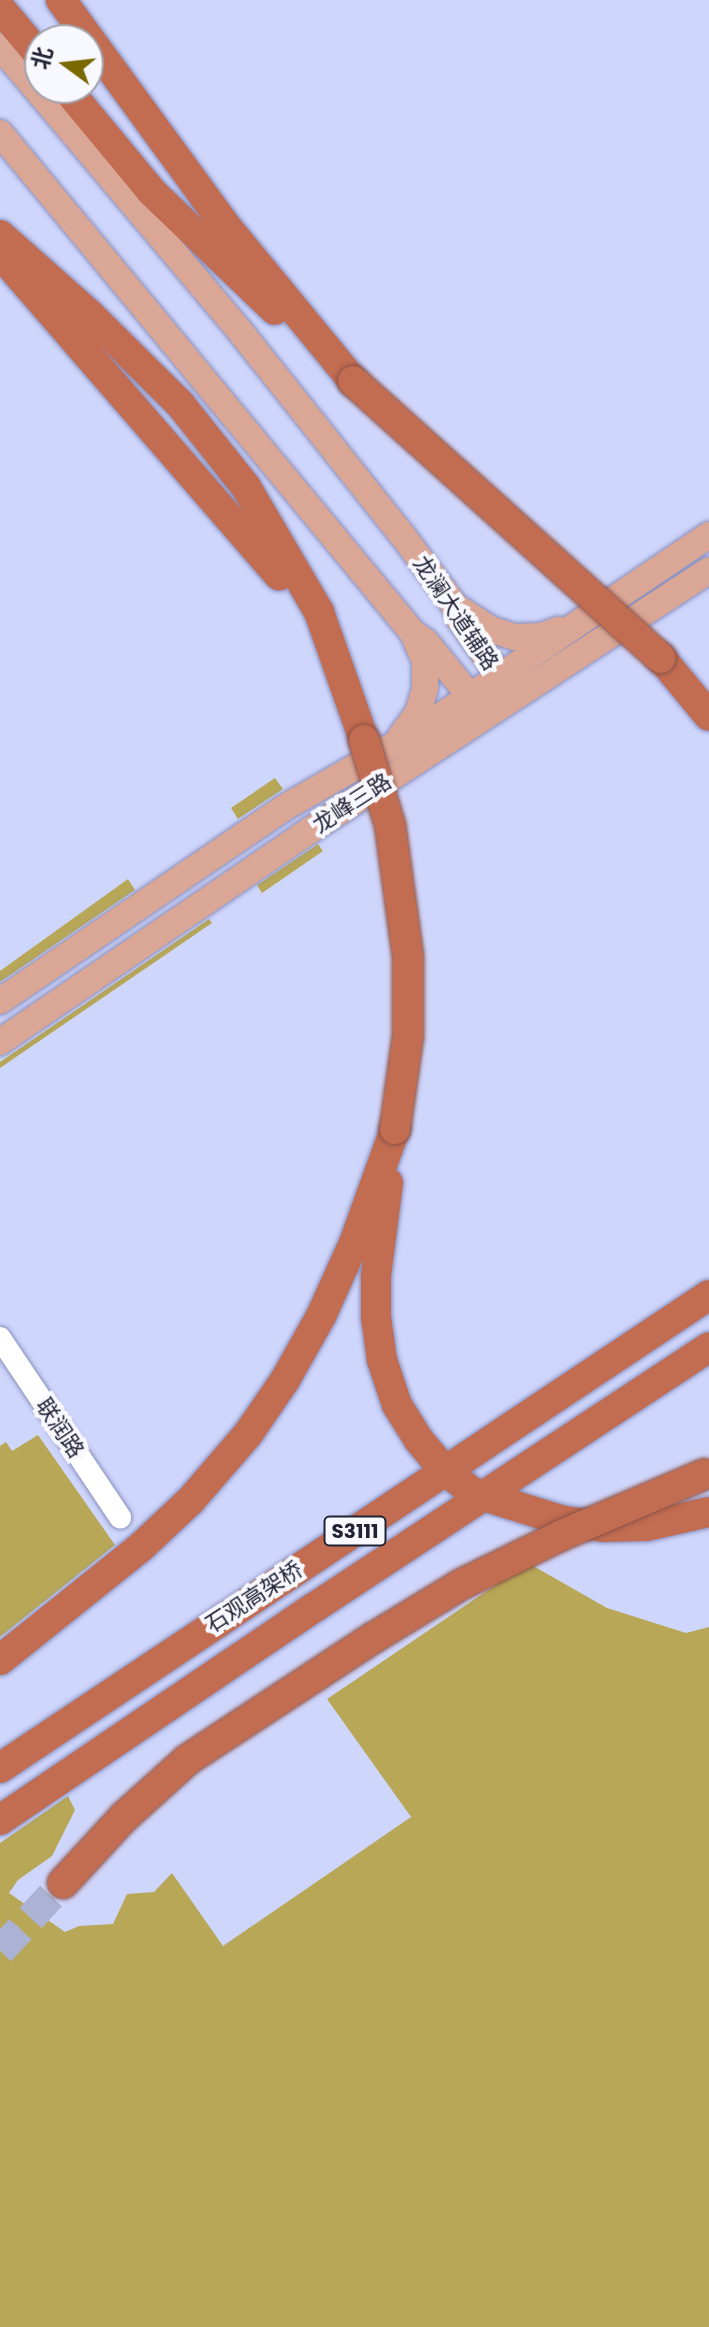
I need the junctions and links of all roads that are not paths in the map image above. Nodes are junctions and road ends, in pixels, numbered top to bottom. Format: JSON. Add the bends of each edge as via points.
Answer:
{"nodes":[{"id":1,"x":61,"y":0,"type":"edge"},
{"id":2,"x":0,"y":8,"type":"edge"},
{"id":3,"x":24,"y":37,"type":"edge"},
{"id":4,"x":0,"y":46,"type":"edge"},
{"id":5,"x":79,"y":104,"type":"edge"},
{"id":6,"x":0,"y":133,"type":"edge"},
{"id":7,"x":0,"y":235,"type":"edge"},
{"id":8,"x":0,"y":254,"type":"edge"},
{"id":9,"x":353,"y":381,"type":"junction"},
{"id":10,"x":709,"y":535,"type":"edge"},
{"id":11,"x":709,"y":570,"type":"edge"},
{"id":12,"x":455,"y":606,"type":"junction"},
{"id":13,"x":577,"y":623,"type":"junction"},
{"id":14,"x":413,"y":633,"type":"junction"},
{"id":15,"x":661,"y":658,"type":"junction"},
{"id":16,"x":499,"y":675,"type":"junction"},
{"id":17,"x":709,"y":693,"type":"edge"},
{"id":18,"x":469,"y":695,"type":"junction"},
{"id":19,"x":501,"y":706,"type":"junction"},
{"id":20,"x":709,"y":716,"type":"edge"},
{"id":21,"x":364,"y":740,"type":"junction"},
{"id":22,"x":396,"y":743,"type":"junction"},
{"id":23,"x":0,"y":1001,"type":"edge"},
{"id":24,"x":0,"y":1042,"type":"edge"},
{"id":25,"x":395,"y":1129,"type":"junction"},
{"id":26,"x":709,"y":1295,"type":"edge"},
{"id":27,"x":0,"y":1338,"type":"edge"},
{"id":28,"x":709,"y":1347,"type":"edge"},
{"id":29,"x":707,"y":1474,"type":"edge"},
{"id":30,"x":709,"y":1512,"type":"edge"},
{"id":31,"x":120,"y":1517,"type":"dead end"},
{"id":32,"x":0,"y":1660,"type":"edge"},
{"id":33,"x":0,"y":1768,"type":"edge"},
{"id":34,"x":0,"y":1820,"type":"edge"},
{"id":35,"x":63,"y":1883,"type":"tunnel mouth"}],
"edges":[{"from":1,"to":9,"type":"highway","via":[[225,225]]},
{"from":2,"to":3,"type":"highway"},
{"from":4,"to":12,"type":"main road","name":"龙澜大道辅路","via":[[243,335]]},
{"from":5,"to":9,"type":"highway","via":[[195,236]]},
{"from":6,"to":14,"type":"main road","name":"龙澜大道辅路"},
{"from":7,"to":21,"type":"highway","via":[[173,397],[246,487],[319,612]]},
{"from":8,"to":21,"type":"highway","via":[[271,563],[313,629]]},
{"from":9,"to":15,"type":"highway","bridge":true},
{"from":10,"to":13,"type":"main road","name":"龙峰三路"},
{"from":11,"to":19,"type":"main road","name":"龙峰三路"},
{"from":12,"to":13,"type":"main road","via":[[490,629],[515,637],[542,636]]},
{"from":12,"to":16,"type":"main road","name":"龙澜大道辅路"},
{"from":13,"to":16,"type":"main road","name":"龙峰三路"},
{"from":14,"to":18,"type":"main road","name":"龙澜大道辅路"},
{"from":14,"to":22,"type":"main road","via":[[425,661],[425,688],[418,713]]},
{"from":15,"to":17,"type":"highway"},
{"from":15,"to":20,"type":"highway"},
{"from":16,"to":18,"type":"main road","name":"龙峰三路"},
{"from":16,"to":19,"type":"main road","name":"龙澜大道辅路"},
{"from":18,"to":19,"type":"main road","name":"龙澜大道辅路"},
{"from":18,"to":22,"type":"main road","name":"龙峰三路"},
{"from":19,"to":24,"type":"main road","name":"龙峰三路"},
{"from":21,"to":25,"type":"highway","bridge":true,"via":[[390,825],[408,957],[408,1036]]},
{"from":22,"to":23,"type":"main road","name":"龙峰三路","via":[[282,809]]},
{"from":25,"to":30,"type":"highway","via":[[376,1276],[376,1317],[382,1360],[397,1405],[426,1449],[474,1493],[560,1520],[646,1526]]},
{"from":25,"to":32,"type":"highway","via":[[321,1316],[248,1434],[141,1547]]},
{"from":26,"to":33,"type":"highway","name":"石观高架桥","number":"S3111"},
{"from":27,"to":31,"type":"street","name":"联润路"},
{"from":28,"to":34,"type":"highway","name":"石观高架桥","number":"S3111"},
{"from":29,"to":35,"type":"highway","bridge":true,"via":[[460,1585],[373,1638],[187,1760]]}]}
